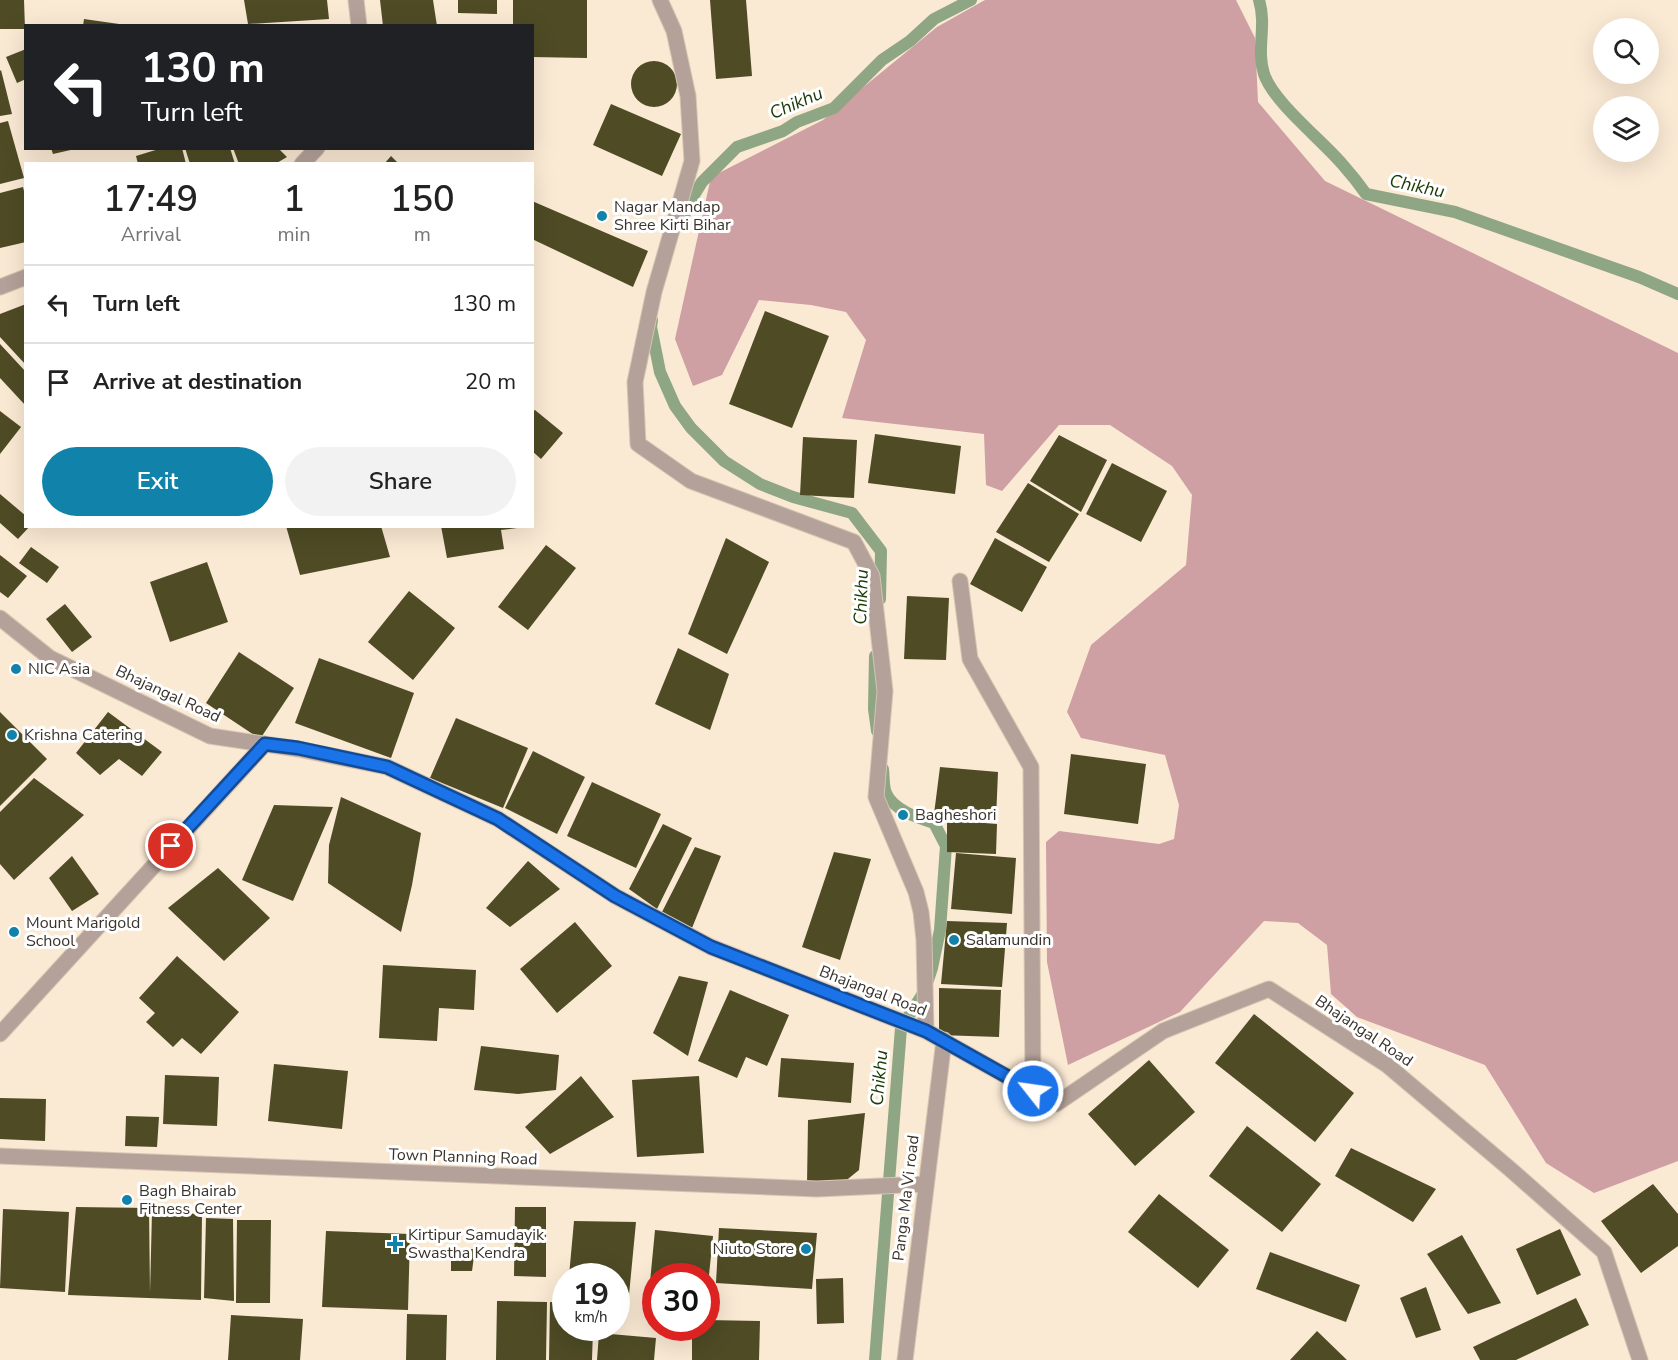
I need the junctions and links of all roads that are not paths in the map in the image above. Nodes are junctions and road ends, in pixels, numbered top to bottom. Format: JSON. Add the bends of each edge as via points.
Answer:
{"nodes":[{"id":1,"x":356,"y":0,"type":"edge"},
{"id":2,"x":660,"y":0,"type":"edge"},
{"id":3,"x":359,"y":24,"type":"edge"},
{"id":4,"x":315,"y":150,"type":"edge"},
{"id":5,"x":304,"y":162,"type":"edge"},
{"id":6,"x":24,"y":279,"type":"edge"},
{"id":7,"x":0,"y":287,"type":"edge"},
{"id":8,"x":960,"y":581,"type":"dead end"},
{"id":9,"x":0,"y":618,"type":"edge"},
{"id":10,"x":265,"y":744,"type":"junction"},
{"id":11,"x":926,"y":1031,"type":"junction"},
{"id":12,"x":0,"y":1034,"type":"edge"},
{"id":13,"x":944,"y":1040,"type":"junction"},
{"id":14,"x":1033,"y":1091,"type":"junction"},
{"id":15,"x":0,"y":1156,"type":"edge"},
{"id":16,"x":925,"y":1184,"type":"junction"},
{"id":17,"x":905,"y":1360,"type":"edge"},
{"id":18,"x":1640,"y":1360,"type":"edge"}],
"edges":[{"from":1,"to":3,"type":"street"},
{"from":2,"to":11,"type":"street","via":[[674,31],[688,96],[692,161],[654,292],[635,382],[638,444],[691,481],[854,542],[872,576],[885,691],[876,797],[921,912]]},
{"from":4,"to":5,"type":"street"},
{"from":6,"to":7,"type":"street"},
{"from":8,"to":14,"type":"street","via":[[970,659],[1031,767]]},
{"from":9,"to":10,"type":"street","name":"Bhajangal Road","via":[[50,658],[210,736]]},
{"from":10,"to":11,"type":"street","name":"Bhajangal Road","via":[[387,767],[498,819],[615,896],[711,947]]},
{"from":10,"to":12,"type":"street"},
{"from":11,"to":13,"type":"street","name":"Bhajangal Road"},
{"from":13,"to":14,"type":"street","name":"Bhajangal Road"},
{"from":13,"to":16,"type":"street","name":"Panga Ma Vi road"},
{"from":14,"to":18,"type":"street","name":"Bhajangal Road","via":[[1056,1104],[1163,1031],[1269,989],[1387,1065],[1604,1252]]},
{"from":15,"to":16,"type":"street","name":"Town Planning Road","via":[[817,1189]]},
{"from":16,"to":17,"type":"street","name":"Panga Ma Vi road"}]}
